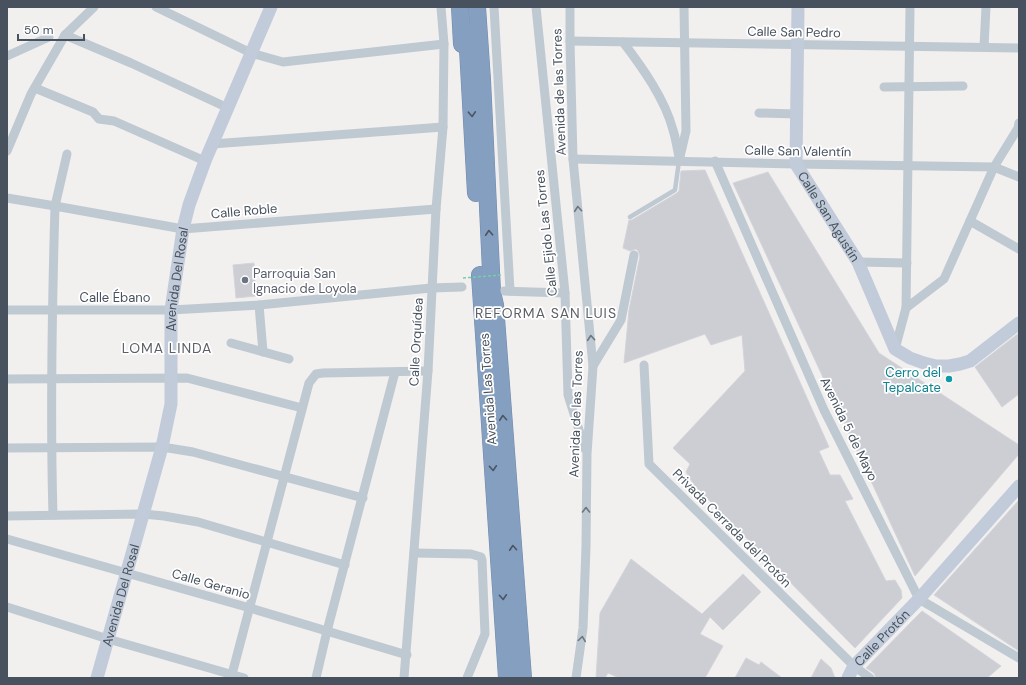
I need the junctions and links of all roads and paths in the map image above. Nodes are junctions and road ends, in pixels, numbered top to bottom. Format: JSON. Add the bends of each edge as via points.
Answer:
{"nodes":[{"id":1,"x":94,"y":7,"type":"edge"},
{"id":2,"x":156,"y":7,"type":"edge"},
{"id":3,"x":271,"y":7,"type":"edge"},
{"id":4,"x":441,"y":7,"type":"edge"},
{"id":5,"x":460,"y":7,"type":"edge"},
{"id":6,"x":465,"y":7,"type":"edge"},
{"id":7,"x":477,"y":7,"type":"edge"},
{"id":8,"x":485,"y":7,"type":"edge"},
{"id":9,"x":494,"y":7,"type":"edge"},
{"id":10,"x":536,"y":7,"type":"edge"},
{"id":11,"x":570,"y":7,"type":"edge"},
{"id":12,"x":684,"y":7,"type":"edge"},
{"id":13,"x":798,"y":7,"type":"edge"},
{"id":14,"x":910,"y":7,"type":"edge"},
{"id":15,"x":986,"y":7,"type":"edge"},
{"id":16,"x":472,"y":25,"type":"junction"},
{"id":17,"x":65,"y":36,"type":"junction"},
{"id":18,"x":50,"y":37,"type":"dead end"},
{"id":19,"x":570,"y":41,"type":"junction"},
{"id":20,"x":623,"y":42,"type":"junction"},
{"id":21,"x":684,"y":43,"type":"junction"},
{"id":22,"x":444,"y":44,"type":"junction"},
{"id":23,"x":798,"y":45,"type":"junction"},
{"id":24,"x":909,"y":46,"type":"junction"},
{"id":25,"x":984,"y":47,"type":"junction"},
{"id":26,"x":1019,"y":48,"type":"edge"},
{"id":27,"x":251,"y":53,"type":"junction"},
{"id":28,"x":7,"y":56,"type":"edge"},
{"id":29,"x":476,"y":78,"type":"junction"},
{"id":30,"x":910,"y":86,"type":"junction"},
{"id":31,"x":963,"y":86,"type":"dead end"},
{"id":32,"x":884,"y":87,"type":"dead end"},
{"id":33,"x":35,"y":88,"type":"junction"},
{"id":34,"x":228,"y":108,"type":"junction"},
{"id":35,"x":759,"y":113,"type":"dead end"},
{"id":36,"x":797,"y":114,"type":"junction"},
{"id":37,"x":1019,"y":123,"type":"edge"},
{"id":38,"x":443,"y":127,"type":"junction"},
{"id":39,"x":212,"y":144,"type":"junction"},
{"id":40,"x":7,"y":151,"type":"edge"},
{"id":41,"x":67,"y":154,"type":"dead end"},
{"id":42,"x":573,"y":159,"type":"junction"},
{"id":43,"x":205,"y":161,"type":"junction"},
{"id":44,"x":679,"y":161,"type":"junction"},
{"id":45,"x":715,"y":161,"type":"junction"},
{"id":46,"x":796,"y":164,"type":"junction"},
{"id":47,"x":909,"y":166,"type":"junction"},
{"id":48,"x":994,"y":167,"type":"junction"},
{"id":49,"x":1019,"y":177,"type":"edge"},
{"id":50,"x":7,"y":198,"type":"edge"},
{"id":51,"x":55,"y":206,"type":"junction"},
{"id":52,"x":436,"y":209,"type":"junction"},
{"id":53,"x":630,"y":217,"type":"dead end"},
{"id":54,"x":970,"y":221,"type":"junction"},
{"id":55,"x":183,"y":229,"type":"junction"},
{"id":56,"x":1019,"y":249,"type":"edge"},
{"id":57,"x":634,"y":255,"type":"dead end"},
{"id":58,"x":858,"y":262,"type":"junction"},
{"id":59,"x":908,"y":263,"type":"junction"},
{"id":60,"x":502,"y":274,"type":"dead end"},
{"id":61,"x":463,"y":282,"type":"joint"},
{"id":62,"x":432,"y":288,"type":"junction"},
{"id":63,"x":565,"y":293,"type":"junction"},
{"id":64,"x":259,"y":305,"type":"junction"},
{"id":65,"x":906,"y":308,"type":"junction"},
{"id":66,"x":7,"y":310,"type":"edge"},
{"id":67,"x":52,"y":310,"type":"junction"},
{"id":68,"x":171,"y":310,"type":"junction"},
{"id":69,"x":1019,"y":323,"type":"edge"},
{"id":70,"x":231,"y":343,"type":"dead end"},
{"id":71,"x":895,"y":348,"type":"junction"},
{"id":72,"x":264,"y":352,"type":"junction"},
{"id":73,"x":289,"y":359,"type":"dead end"},
{"id":74,"x":644,"y":365,"type":"dead end"},
{"id":75,"x":593,"y":366,"type":"junction"},
{"id":76,"x":428,"y":371,"type":"junction"},
{"id":77,"x":395,"y":372,"type":"junction"},
{"id":78,"x":51,"y":378,"type":"junction"},
{"id":79,"x":171,"y":378,"type":"junction"},
{"id":80,"x":7,"y":379,"type":"edge"},
{"id":81,"x":302,"y":408,"type":"junction"},
{"id":82,"x":51,"y":447,"type":"junction"},
{"id":83,"x":162,"y":447,"type":"junction"},
{"id":84,"x":7,"y":448,"type":"edge"},
{"id":85,"x":587,"y":454,"type":"junction"},
{"id":86,"x":285,"y":476,"type":"junction"},
{"id":87,"x":1019,"y":486,"type":"edge"},
{"id":88,"x":363,"y":498,"type":"junction"},
{"id":89,"x":143,"y":514,"type":"junction"},
{"id":90,"x":54,"y":515,"type":"junction"},
{"id":91,"x":7,"y":516,"type":"edge"},
{"id":92,"x":7,"y":539,"type":"edge"},
{"id":93,"x":266,"y":542,"type":"junction"},
{"id":94,"x":414,"y":553,"type":"junction"},
{"id":95,"x":345,"y":565,"type":"junction"},
{"id":96,"x":126,"y":573,"type":"junction"},
{"id":97,"x":919,"y":599,"type":"junction"},
{"id":98,"x":7,"y":607,"type":"edge"},
{"id":99,"x":250,"y":608,"type":"junction"},
{"id":100,"x":327,"y":631,"type":"junction"},
{"id":101,"x":108,"y":639,"type":"junction"},
{"id":102,"x":520,"y":643,"type":"junction"},
{"id":103,"x":407,"y":655,"type":"junction"},
{"id":104,"x":1019,"y":658,"type":"edge"},
{"id":105,"x":854,"y":666,"type":"junction"},
{"id":106,"x":232,"y":676,"type":"edge"},
{"id":107,"x":97,"y":678,"type":"edge"},
{"id":108,"x":244,"y":678,"type":"edge"},
{"id":109,"x":316,"y":678,"type":"edge"},
{"id":110,"x":404,"y":678,"type":"edge"},
{"id":111,"x":467,"y":678,"type":"edge"},
{"id":112,"x":508,"y":678,"type":"edge"},
{"id":113,"x":523,"y":678,"type":"edge"},
{"id":114,"x":533,"y":678,"type":"edge"},
{"id":115,"x":576,"y":678,"type":"edge"},
{"id":116,"x":848,"y":678,"type":"edge"},
{"id":117,"x":870,"y":678,"type":"edge"}],
"edges":[{"from":1,"to":17,"type":"street"},
{"from":2,"to":27,"type":"street"},
{"from":3,"to":27,"type":"street","name":"Avenida Del Rosal"},
{"from":4,"to":22,"type":"street","name":"Calle Orquídea"},
{"from":5,"to":29,"type":"highway","via":[[463,51]]},
{"from":6,"to":16,"type":"highway"},
{"from":7,"to":16,"type":"highway"},
{"from":8,"to":29,"type":"highway","via":[[487,43]]},
{"from":9,"to":63,"type":"street","via":[[507,291]]},
{"from":10,"to":63,"type":"street","name":"Calle Ejido Las Torres"},
{"from":11,"to":19,"type":"street","name":"Avenida de las Torres"},
{"from":12,"to":21,"type":"street"},
{"from":13,"to":23,"type":"street","name":"Calle San Agustín"},
{"from":14,"to":24,"type":"street"},
{"from":15,"to":25,"type":"street"},
{"from":16,"to":29,"type":"highway"},
{"from":17,"to":33,"type":"street"},
{"from":17,"to":34,"type":"street"},
{"from":18,"to":28,"type":"street"},
{"from":19,"to":20,"type":"street","name":"Calle San Pedro"},
{"from":19,"to":42,"type":"street","name":"Avenida de las Torres"},
{"from":20,"to":21,"type":"street","name":"Calle San Pedro"},
{"from":20,"to":44,"type":"street","via":[[644,70],[660,98],[673,129]]},
{"from":21,"to":23,"type":"street","name":"Calle San Pedro"},
{"from":21,"to":44,"type":"street","via":[[686,131]]},
{"from":22,"to":27,"type":"street","via":[[283,62]]},
{"from":22,"to":38,"type":"street","name":"Calle Orquídea"},
{"from":23,"to":24,"type":"street","name":"Calle San Pedro"},
{"from":23,"to":36,"type":"street","name":"Calle San Agustín"},
{"from":24,"to":25,"type":"street","name":"Calle San Pedro"},
{"from":24,"to":30,"type":"street"},
{"from":25,"to":26,"type":"street","name":"Calle San Pedro"},
{"from":27,"to":34,"type":"street","name":"Avenida Del Rosal"},
{"from":102,"to":29,"type":"highway","name":"Avenida Las Torres","one_way":true},
{"from":29,"to":112,"type":"highway","name":"Avenida Las Torres","one_way":true,"via":[[480,286]]},
{"from":30,"to":31,"type":"street"},
{"from":30,"to":32,"type":"street"},
{"from":30,"to":47,"type":"street"},
{"from":33,"to":40,"type":"street"},
{"from":33,"to":43,"type":"street","via":[[93,112],[99,119],[114,121]]},
{"from":34,"to":39,"type":"street","name":"Avenida Del Rosal"},
{"from":35,"to":36,"type":"street"},
{"from":36,"to":46,"type":"street","name":"Calle San Agustín"},
{"from":37,"to":48,"type":"street"},
{"from":38,"to":39,"type":"street"},
{"from":38,"to":52,"type":"street","name":"Calle Orquídea"},
{"from":39,"to":43,"type":"street","name":"Avenida Del Rosal"},
{"from":41,"to":51,"type":"street"},
{"from":42,"to":44,"type":"street","name":"Calle San Valentín"},
{"from":75,"to":42,"type":"street","name":"Avenida de las Torres","one_way":true},
{"from":43,"to":55,"type":"street","name":"Avenida Del Rosal"},
{"from":44,"to":45,"type":"street","name":"Calle San Valentín"},
{"from":44,"to":53,"type":"lane","via":[[675,190]]},
{"from":45,"to":46,"type":"street","name":"Calle San Valentín"},
{"from":45,"to":97,"type":"street","name":"Avenida 5 de Mayo","via":[[824,410]]},
{"from":46,"to":47,"type":"street","name":"Calle San Valentín"},
{"from":46,"to":58,"type":"street","name":"Calle San Agustín"},
{"from":47,"to":48,"type":"street","name":"Calle San Valentín"},
{"from":47,"to":59,"type":"street"},
{"from":48,"to":49,"type":"street","name":"Calle San Valentín"},
{"from":48,"to":54,"type":"street"},
{"from":50,"to":51,"type":"street","name":"Calle Roble"},
{"from":51,"to":55,"type":"street","name":"Calle Roble"},
{"from":51,"to":67,"type":"street"},
{"from":52,"to":55,"type":"street","name":"Calle Roble"},
{"from":52,"to":62,"type":"street","name":"Calle Orquídea"},
{"from":54,"to":56,"type":"street"},
{"from":54,"to":65,"type":"street","via":[[944,279]]},
{"from":55,"to":68,"type":"street","name":"Avenida Del Rosal"},
{"from":57,"to":75,"type":"street","via":[[621,320]]},
{"from":58,"to":59,"type":"street"},
{"from":58,"to":71,"type":"street","name":"Calle San Agustín"},
{"from":59,"to":65,"type":"street"},
{"from":60,"to":61,"type":"path","bridge":true},
{"from":61,"to":62,"type":"street","name":"Calle Ébano"},
{"from":62,"to":64,"type":"street","name":"Calle Ébano"},
{"from":62,"to":76,"type":"street","name":"Calle Orquídea"},
{"from":63,"to":85,"type":"street","name":"Calle Ejido Las Torres","via":[[568,395]]},
{"from":64,"to":68,"type":"street","name":"Calle Ébano"},
{"from":64,"to":72,"type":"street"},
{"from":65,"to":71,"type":"street"},
{"from":66,"to":67,"type":"street","name":"Calle Ébano"},
{"from":67,"to":68,"type":"street","name":"Calle Ébano"},
{"from":67,"to":78,"type":"street"},
{"from":68,"to":79,"type":"street","name":"Avenida Del Rosal"},
{"from":69,"to":71,"type":"street","via":[[970,360],[960,364],[936,366],[910,358]]},
{"from":70,"to":72,"type":"street"},
{"from":72,"to":73,"type":"street"},
{"from":74,"to":105,"type":"street","name":"Privada Cerrada del Protón","via":[[649,464]]},
{"from":75,"to":85,"type":"street","name":"Avenida de las Torres"},
{"from":76,"to":77,"type":"street"},
{"from":76,"to":94,"type":"street","name":"Calle Orquídea"},
{"from":77,"to":81,"type":"street","via":[[316,374],[309,383]]},
{"from":77,"to":88,"type":"street"},
{"from":78,"to":79,"type":"street"},
{"from":78,"to":80,"type":"street"},
{"from":78,"to":82,"type":"street"},
{"from":79,"to":81,"type":"street","via":[[187,378]]},
{"from":79,"to":83,"type":"street","name":"Avenida Del Rosal","via":[[171,404]]},
{"from":81,"to":86,"type":"street"},
{"from":82,"to":83,"type":"street"},
{"from":82,"to":84,"type":"street"},
{"from":82,"to":90,"type":"street"},
{"from":83,"to":86,"type":"street","via":[[193,452]]},
{"from":83,"to":89,"type":"street","name":"Avenida Del Rosal"},
{"from":115,"to":85,"type":"street","name":"Avenida de las Torres","one_way":true,"via":[[583,628]]},
{"from":86,"to":88,"type":"street"},
{"from":86,"to":93,"type":"street"},
{"from":87,"to":97,"type":"street","name":"Calle Protón"},
{"from":88,"to":95,"type":"street"},
{"from":89,"to":90,"type":"street"},
{"from":89,"to":93,"type":"street","via":[[189,520]]},
{"from":89,"to":96,"type":"street","name":"Avenida Del Rosal"},
{"from":90,"to":91,"type":"street"},
{"from":92,"to":96,"type":"street","name":"Calle Geranio"},
{"from":93,"to":95,"type":"street"},
{"from":93,"to":99,"type":"street"},
{"from":94,"to":103,"type":"street","name":"Calle Orquídea"},
{"from":94,"to":111,"type":"street","via":[[471,554],[481,557],[485,634]]},
{"from":95,"to":100,"type":"street"},
{"from":96,"to":99,"type":"street","name":"Calle Geranio"},
{"from":96,"to":101,"type":"street","name":"Avenida Del Rosal"},
{"from":97,"to":104,"type":"street"},
{"from":97,"to":105,"type":"street","name":"Calle Protón"},
{"from":98,"to":101,"type":"street"},
{"from":99,"to":100,"type":"street","name":"Calle Geranio"},
{"from":99,"to":106,"type":"street"},
{"from":100,"to":103,"type":"street","name":"Calle Geranio"},
{"from":100,"to":109,"type":"street"},
{"from":101,"to":106,"type":"street"},
{"from":101,"to":107,"type":"street","name":"Avenida Del Rosal"},
{"from":102,"to":113,"type":"highway","name":"Avenida Las Torres"},
{"from":102,"to":114,"type":"highway","via":[[532,664]]},
{"from":103,"to":110,"type":"street","name":"Calle Orquídea"},
{"from":105,"to":116,"type":"street","name":"Calle Protón"},
{"from":105,"to":117,"type":"street","name":"Privada Cerrada del Protón"},
{"from":106,"to":108,"type":"street"}]}
